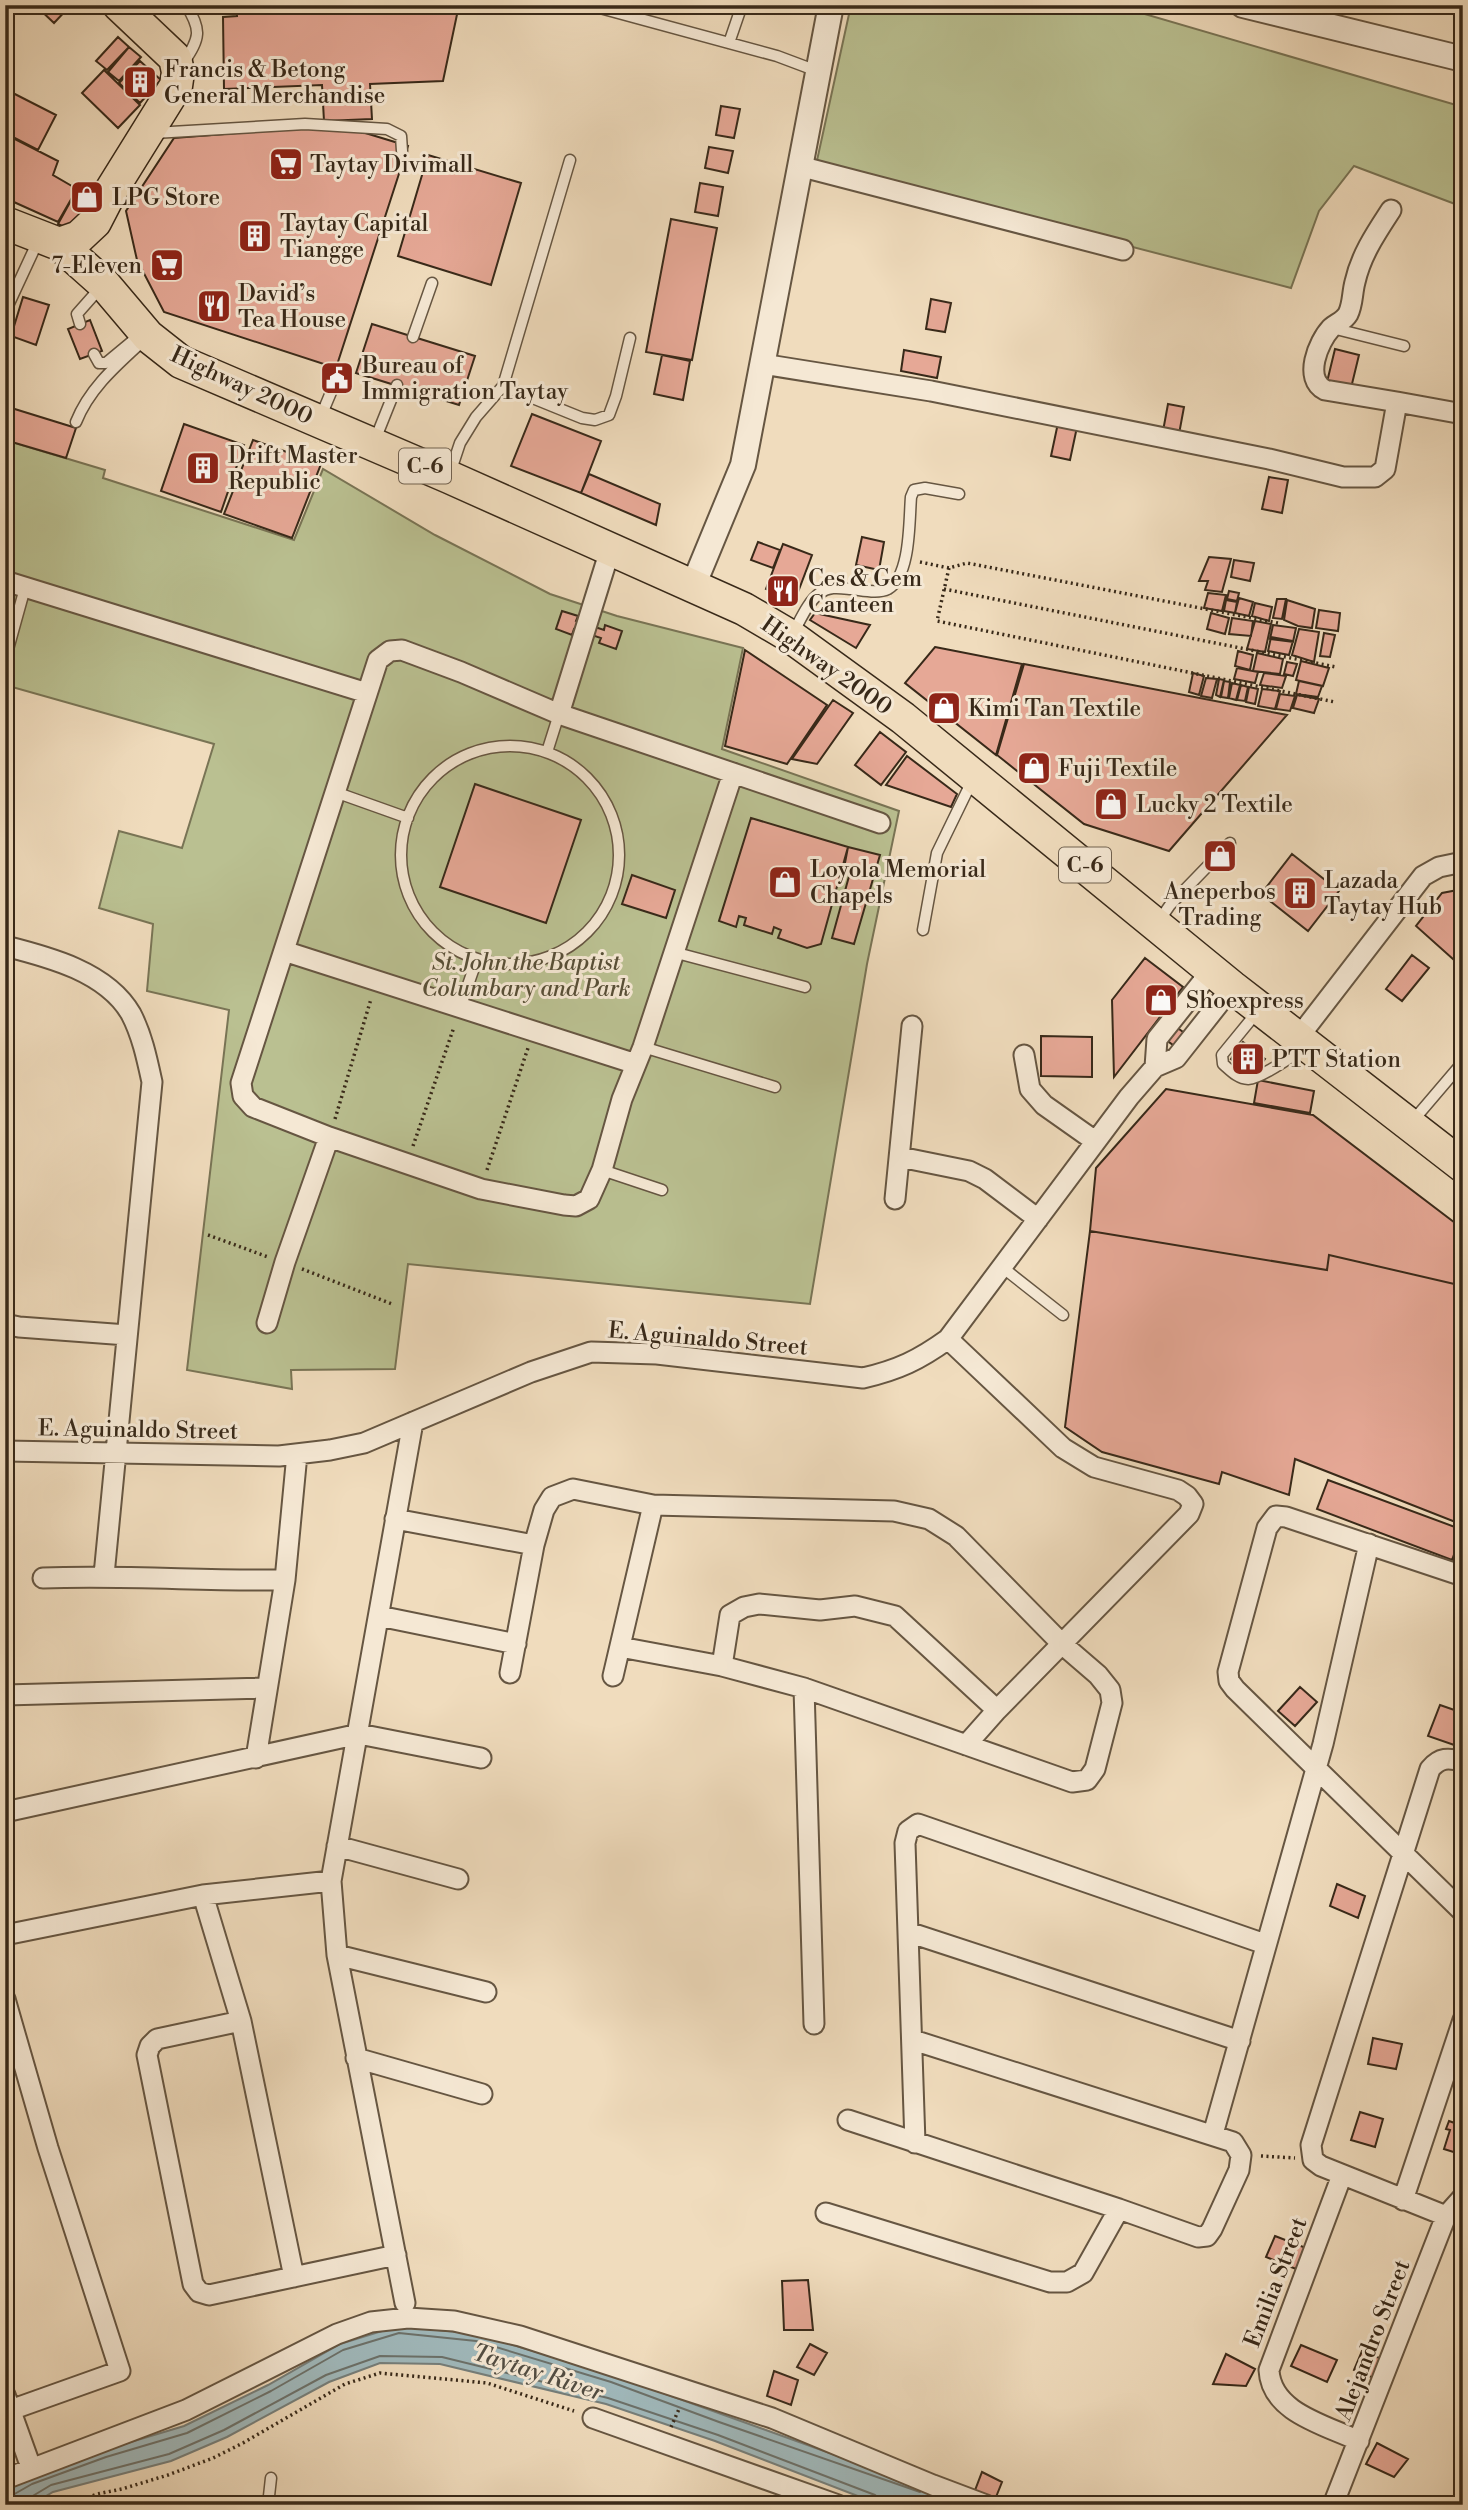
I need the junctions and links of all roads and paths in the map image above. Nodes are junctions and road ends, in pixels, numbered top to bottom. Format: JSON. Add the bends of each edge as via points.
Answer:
{"nodes":[{"id":1,"x":118,"y":5,"type":"edge"},
{"id":2,"x":186,"y":5,"type":"edge"},
{"id":3,"x":589,"y":5,"type":"edge"},
{"id":4,"x":741,"y":5,"type":"edge"},
{"id":5,"x":831,"y":5,"type":"edge"},
{"id":6,"x":1243,"y":5,"type":"edge"},
{"id":7,"x":729,"y":43,"type":"junction"},
{"id":8,"x":1463,"y":59,"type":"edge"},
{"id":9,"x":178,"y":72,"type":"junction"},
{"id":10,"x":817,"y":72,"type":"junction"},
{"id":11,"x":147,"y":134,"type":"junction"},
{"id":12,"x":402,"y":151,"type":"dead end"},
{"id":13,"x":570,"y":160,"type":"dead end"},
{"id":14,"x":799,"y":166,"type":"junction"},
{"id":15,"x":1391,"y":210,"type":"dead end"},
{"id":16,"x":101,"y":213,"type":"junction"},
{"id":17,"x":5,"y":223,"type":"edge"},
{"id":18,"x":49,"y":241,"type":"junction"},
{"id":19,"x":1123,"y":250,"type":"dead end"},
{"id":20,"x":432,"y":283,"type":"dead end"},
{"id":21,"x":109,"y":290,"type":"junction"},
{"id":22,"x":6,"y":310,"type":"edge"},
{"id":23,"x":80,"y":324,"type":"dead end"},
{"id":24,"x":1332,"y":328,"type":"junction"},
{"id":25,"x":146,"y":334,"type":"junction"},
{"id":26,"x":413,"y":337,"type":"dead end"},
{"id":27,"x":631,"y":338,"type":"dead end"},
{"id":28,"x":1404,"y":346,"type":"dead end"},
{"id":29,"x":94,"y":354,"type":"dead end"},
{"id":30,"x":762,"y":364,"type":"junction"},
{"id":31,"x":337,"y":378,"type":"dead end"},
{"id":32,"x":397,"y":386,"type":"dead end"},
{"id":33,"x":503,"y":386,"type":"junction"},
{"id":34,"x":1398,"y":402,"type":"junction"},
{"id":35,"x":1463,"y":414,"type":"edge"},
{"id":36,"x":319,"y":421,"type":"junction"},
{"id":37,"x":76,"y":422,"type":"dead end"},
{"id":38,"x":374,"y":444,"type":"junction"},
{"id":39,"x":449,"y":477,"type":"junction"},
{"id":40,"x":959,"y":494,"type":"dead end"},
{"id":41,"x":610,"y":550,"type":"junction"},
{"id":42,"x":905,"y":559,"type":"junction"},
{"id":43,"x":949,"y":568,"type":"junction"},
{"id":44,"x":5,"y":581,"type":"edge"},
{"id":45,"x":693,"y":586,"type":"junction"},
{"id":46,"x":25,"y":588,"type":"junction"},
{"id":47,"x":944,"y":589,"type":"junction"},
{"id":48,"x":1278,"y":623,"type":"dead end"},
{"id":49,"x":790,"y":636,"type":"junction"},
{"id":50,"x":5,"y":660,"type":"edge"},
{"id":51,"x":1336,"y":667,"type":"dead end"},
{"id":52,"x":367,"y":692,"type":"junction"},
{"id":53,"x":1335,"y":702,"type":"dead end"},
{"id":54,"x":559,"y":714,"type":"junction"},
{"id":55,"x":547,"y":752,"type":"junction"},
{"id":56,"x":733,"y":773,"type":"junction"},
{"id":57,"x":975,"y":774,"type":"junction"},
{"id":58,"x":335,"y":792,"type":"junction"},
{"id":59,"x":408,"y":818,"type":"junction"},
{"id":60,"x":880,"y":823,"type":"dead end"},
{"id":61,"x":1230,"y":843,"type":"dead end"},
{"id":62,"x":1463,"y":862,"type":"edge"},
{"id":63,"x":1157,"y":924,"type":"junction"},
{"id":64,"x":923,"y":930,"type":"dead end"},
{"id":65,"x":5,"y":946,"type":"edge"},
{"id":66,"x":284,"y":951,"type":"junction"},
{"id":67,"x":672,"y":951,"type":"junction"},
{"id":68,"x":477,"y":959,"type":"junction"},
{"id":69,"x":1222,"y":978,"type":"junction"},
{"id":70,"x":376,"y":982,"type":"junction"},
{"id":71,"x":805,"y":987,"type":"dead end"},
{"id":72,"x":1261,"y":1008,"type":"junction"},
{"id":73,"x":460,"y":1009,"type":"junction"},
{"id":74,"x":912,"y":1026,"type":"dead end"},
{"id":75,"x":533,"y":1030,"type":"junction"},
{"id":76,"x":1303,"y":1042,"type":"junction"},
{"id":77,"x":1024,"y":1055,"type":"dead end"},
{"id":78,"x":640,"y":1056,"type":"junction"},
{"id":79,"x":1463,"y":1062,"type":"edge"},
{"id":80,"x":1154,"y":1067,"type":"junction"},
{"id":81,"x":775,"y":1087,"type":"dead end"},
{"id":82,"x":1409,"y":1124,"type":"junction"},
{"id":83,"x":329,"y":1138,"type":"junction"},
{"id":84,"x":1095,"y":1141,"type":"junction"},
{"id":85,"x":1458,"y":1152,"type":"edge"},
{"id":86,"x":900,"y":1157,"type":"junction"},
{"id":87,"x":407,"y":1164,"type":"junction"},
{"id":88,"x":602,"y":1170,"type":"junction"},
{"id":89,"x":481,"y":1189,"type":"junction"},
{"id":90,"x":662,"y":1191,"type":"dead end"},
{"id":91,"x":895,"y":1199,"type":"dead end"},
{"id":92,"x":1038,"y":1219,"type":"junction"},
{"id":93,"x":1002,"y":1267,"type":"junction"},
{"id":94,"x":1063,"y":1315,"type":"dead end"},
{"id":95,"x":267,"y":1323,"type":"dead end"},
{"id":96,"x":5,"y":1324,"type":"edge"},
{"id":97,"x":127,"y":1335,"type":"junction"},
{"id":98,"x":948,"y":1339,"type":"junction"},
{"id":99,"x":413,"y":1422,"type":"junction"},
{"id":100,"x":5,"y":1451,"type":"edge"},
{"id":101,"x":116,"y":1454,"type":"junction"},
{"id":102,"x":297,"y":1454,"type":"junction"},
{"id":103,"x":653,"y":1505,"type":"junction"},
{"id":104,"x":395,"y":1520,"type":"junction"},
{"id":105,"x":1369,"y":1544,"type":"junction"},
{"id":106,"x":534,"y":1545,"type":"junction"},
{"id":107,"x":104,"y":1575,"type":"junction"},
{"id":108,"x":1463,"y":1576,"type":"edge"},
{"id":109,"x":43,"y":1578,"type":"dead end"},
{"id":110,"x":285,"y":1580,"type":"junction"},
{"id":111,"x":379,"y":1616,"type":"junction"},
{"id":112,"x":516,"y":1644,"type":"junction"},
{"id":113,"x":1062,"y":1644,"type":"junction"},
{"id":114,"x":620,"y":1647,"type":"junction"},
{"id":115,"x":722,"y":1666,"type":"junction"},
{"id":116,"x":510,"y":1673,"type":"dead end"},
{"id":117,"x":613,"y":1676,"type":"dead end"},
{"id":118,"x":266,"y":1688,"type":"junction"},
{"id":119,"x":804,"y":1688,"type":"junction"},
{"id":120,"x":5,"y":1695,"type":"edge"},
{"id":121,"x":997,"y":1710,"type":"junction"},
{"id":122,"x":359,"y":1734,"type":"junction"},
{"id":123,"x":966,"y":1745,"type":"junction"},
{"id":124,"x":256,"y":1758,"type":"junction"},
{"id":125,"x":481,"y":1758,"type":"dead end"},
{"id":126,"x":1463,"y":1761,"type":"edge"},
{"id":127,"x":1317,"y":1768,"type":"junction"},
{"id":128,"x":5,"y":1812,"type":"edge"},
{"id":129,"x":337,"y":1846,"type":"junction"},
{"id":130,"x":1403,"y":1852,"type":"junction"},
{"id":131,"x":458,"y":1878,"type":"dead end"},
{"id":132,"x":331,"y":1881,"type":"junction"},
{"id":133,"x":203,"y":1895,"type":"junction"},
{"id":134,"x":1463,"y":1912,"type":"edge"},
{"id":135,"x":908,"y":1932,"type":"junction"},
{"id":136,"x":5,"y":1935,"type":"edge"},
{"id":137,"x":1265,"y":1944,"type":"junction"},
{"id":138,"x":337,"y":1955,"type":"junction"},
{"id":139,"x":486,"y":1992,"type":"dead end"},
{"id":140,"x":5,"y":1999,"type":"edge"},
{"id":141,"x":1463,"y":2020,"type":"edge"},
{"id":142,"x":241,"y":2021,"type":"junction"},
{"id":143,"x":814,"y":2024,"type":"dead end"},
{"id":144,"x":913,"y":2040,"type":"junction"},
{"id":145,"x":1240,"y":2041,"type":"junction"},
{"id":146,"x":13,"y":2056,"type":"edge"},
{"id":147,"x":356,"y":2058,"type":"junction"},
{"id":148,"x":482,"y":2094,"type":"dead end"},
{"id":149,"x":848,"y":2120,"type":"dead end"},
{"id":150,"x":1213,"y":2134,"type":"junction"},
{"id":151,"x":915,"y":2143,"type":"junction"},
{"id":152,"x":1241,"y":2155,"type":"junction"},
{"id":153,"x":1314,"y":2160,"type":"junction"},
{"id":154,"x":1342,"y":2175,"type":"junction"},
{"id":155,"x":1463,"y":2197,"type":"edge"},
{"id":156,"x":1403,"y":2200,"type":"junction"},
{"id":157,"x":1119,"y":2208,"type":"junction"},
{"id":158,"x":826,"y":2213,"type":"dead end"},
{"id":159,"x":1446,"y":2216,"type":"junction"},
{"id":160,"x":396,"y":2255,"type":"junction"},
{"id":161,"x":294,"y":2277,"type":"junction"},
{"id":162,"x":405,"y":2303,"type":"dead end"},
{"id":163,"x":683,"y":2399,"type":"dead end"},
{"id":164,"x":7,"y":2405,"type":"edge"},
{"id":165,"x":593,"y":2418,"type":"joint"},
{"id":166,"x":667,"y":2438,"type":"dead end"},
{"id":167,"x":1359,"y":2441,"type":"junction"},
{"id":168,"x":28,"y":2459,"type":"dead end"},
{"id":169,"x":271,"y":2478,"type":"dead end"},
{"id":170,"x":5,"y":2479,"type":"edge"},
{"id":171,"x":67,"y":2505,"type":"edge"},
{"id":172,"x":268,"y":2505,"type":"edge"},
{"id":173,"x":838,"y":2505,"type":"edge"},
{"id":174,"x":986,"y":2505,"type":"edge"},
{"id":175,"x":1333,"y":2505,"type":"edge"}],
"edges":[{"from":1,"to":9,"type":"main road","via":[[176,58]]},
{"from":2,"to":9,"type":"lane","via":[[198,28],[196,44]]},
{"from":3,"to":7,"type":"lane"},
{"from":4,"to":7,"type":"lane"},
{"from":5,"to":10,"type":"street"},
{"from":6,"to":8,"type":"street"},
{"from":7,"to":10,"type":"lane"},
{"from":9,"to":11,"type":"main road","number":"C-6","via":[[176,86]]},
{"from":10,"to":14,"type":"street"},
{"from":11,"to":12,"type":"lane","via":[[305,124],[374,128],[401,136]]},
{"from":11,"to":16,"type":"main road","number":"C-6"},
{"from":13,"to":33,"type":"lane"},
{"from":14,"to":19,"type":"street"},
{"from":14,"to":30,"type":"street"},
{"from":15,"to":24,"type":"street","via":[[1367,248],[1347,316]]},
{"from":16,"to":18,"type":"main road","via":[[79,237]]},
{"from":16,"to":21,"type":"main road","name":"Highway 2000","number":"C-6","via":[[101,256]]},
{"from":17,"to":18,"type":"main road","number":"C-6"},
{"from":18,"to":21,"type":"main road","name":"Highway 2000","number":"C-6"},
{"from":18,"to":22,"type":"lane"},
{"from":20,"to":26,"type":"lane"},
{"from":21,"to":23,"type":"lane","via":[[81,307],[77,314]]},
{"from":21,"to":25,"type":"main road","name":"Highway 2000","number":"C-6"},
{"from":24,"to":28,"type":"lane"},
{"from":24,"to":34,"type":"street","via":[[1314,369],[1317,384],[1325,390]]},
{"from":25,"to":29,"type":"lane","via":[[106,363],[99,363]]},
{"from":25,"to":36,"type":"main road","name":"Highway 2000","number":"C-6","via":[[181,362]]},
{"from":25,"to":37,"type":"lane","via":[[84,403]]},
{"from":27,"to":33,"type":"lane","via":[[609,415],[595,421]]},
{"from":30,"to":34,"type":"street","via":[[931,391],[1359,479],[1375,477],[1385,468]]},
{"from":30,"to":45,"type":"street","via":[[744,465]]},
{"from":31,"to":36,"type":"lane"},
{"from":32,"to":38,"type":"lane"},
{"from":33,"to":39,"type":"lane","via":[[460,443]]},
{"from":34,"to":35,"type":"street"},
{"from":36,"to":38,"type":"main road","name":"Highway 2000","number":"C-6"},
{"from":38,"to":39,"type":"main road","name":"Highway 2000","number":"C-6"},
{"from":39,"to":41,"type":"main road","name":"Highway 2000","number":"C-6"},
{"from":40,"to":42,"type":"lane","via":[[915,490]]},
{"from":41,"to":45,"type":"main road","name":"Highway 2000","number":"C-6"},
{"from":41,"to":54,"type":"street"},
{"from":42,"to":43,"type":"path"},
{"from":42,"to":49,"type":"lane","via":[[897,580],[879,592],[823,590]]},
{"from":43,"to":47,"type":"path"},
{"from":43,"to":48,"type":"path","via":[[967,563]]},
{"from":44,"to":46,"type":"street"},
{"from":45,"to":49,"type":"main road","name":"Highway 2000","number":"C-6"},
{"from":46,"to":50,"type":"lane"},
{"from":46,"to":52,"type":"street"},
{"from":47,"to":51,"type":"path"},
{"from":47,"to":53,"type":"path","via":[[937,621]]},
{"from":49,"to":57,"type":"main road","name":"Highway 2000","number":"C-6"},
{"from":52,"to":54,"type":"street","via":[[378,660],[390,651],[402,650]]},
{"from":52,"to":58,"type":"street"},
{"from":54,"to":55,"type":"lane"},
{"from":54,"to":56,"type":"street"},
{"from":55,"to":59,"type":"lane","via":[[513,746],[464,756],[435,775]]},
{"from":55,"to":68,"type":"lane","via":[[578,769],[601,796],[613,820],[618,846],[616,881],[591,928],[563,950],[521,963]]},
{"from":56,"to":60,"type":"street"},
{"from":56,"to":67,"type":"street"},
{"from":57,"to":63,"type":"main road","name":"Highway 2000","number":"C-6"},
{"from":57,"to":64,"type":"lane","via":[[937,853]]},
{"from":58,"to":59,"type":"lane"},
{"from":58,"to":66,"type":"street"},
{"from":59,"to":68,"type":"lane","via":[[401,852],[413,903],[439,937]]},
{"from":61,"to":63,"type":"lane"},
{"from":62,"to":76,"type":"street","via":[[1423,876]]},
{"from":63,"to":69,"type":"main road","name":"Highway 2000","number":"C-6"},
{"from":65,"to":97,"type":"street","via":[[79,970],[107,987],[130,1013],[144,1045],[152,1082]]},
{"from":66,"to":70,"type":"street"},
{"from":66,"to":83,"type":"street","via":[[241,1083],[243,1096],[253,1107]]},
{"from":67,"to":71,"type":"lane"},
{"from":67,"to":78,"type":"street"},
{"from":68,"to":73,"type":"lane"},
{"from":69,"to":72,"type":"main road","name":"Highway 2000","number":"C-6"},
{"from":69,"to":80,"type":"street","name":"E. Aguinaldo Street","via":[[1176,1058]]},
{"from":69,"to":80,"type":"street","name":"E. Aguinaldo Street","via":[[1157,1040]]},
{"from":70,"to":73,"type":"street"},
{"from":70,"to":83,"type":"path"},
{"from":72,"to":76,"type":"main road","name":"Highway 2000","number":"C-6"},
{"from":72,"to":76,"type":"lane","via":[[1222,1055],[1223,1064],[1237,1076],[1249,1079],[1264,1072]]},
{"from":73,"to":75,"type":"street"},
{"from":73,"to":87,"type":"path"},
{"from":74,"to":86,"type":"street"},
{"from":75,"to":78,"type":"street"},
{"from":75,"to":89,"type":"path"},
{"from":76,"to":82,"type":"main road","name":"Highway 2000","number":"C-6"},
{"from":77,"to":84,"type":"street","via":[[1030,1089],[1044,1105]]},
{"from":78,"to":81,"type":"lane"},
{"from":78,"to":88,"type":"street"},
{"from":79,"to":82,"type":"lane"},
{"from":80,"to":84,"type":"street","name":"E. Aguinaldo Street"},
{"from":82,"to":85,"type":"main road","name":"Highway 2000","number":"C-6"},
{"from":83,"to":87,"type":"street"},
{"from":83,"to":95,"type":"street"},
{"from":84,"to":92,"type":"street","name":"E. Aguinaldo Street"},
{"from":86,"to":91,"type":"street"},
{"from":86,"to":92,"type":"street","via":[[969,1171]]},
{"from":87,"to":89,"type":"street"},
{"from":88,"to":89,"type":"street","via":[[589,1199],[576,1206]]},
{"from":88,"to":90,"type":"lane"},
{"from":92,"to":93,"type":"street","name":"E. Aguinaldo Street"},
{"from":93,"to":94,"type":"lane"},
{"from":93,"to":98,"type":"street","name":"E. Aguinaldo Street"},
{"from":96,"to":97,"type":"street"},
{"from":97,"to":101,"type":"street"},
{"from":98,"to":99,"type":"street","name":"E. Aguinaldo Street","via":[[919,1360],[863,1378],[657,1354],[591,1352]]},
{"from":98,"to":113,"type":"street","via":[[1063,1448],[1094,1467],[1178,1490],[1193,1504],[1189,1514]]},
{"from":99,"to":102,"type":"street","name":"E. Aguinaldo Street","via":[[364,1443]]},
{"from":99,"to":104,"type":"street"},
{"from":100,"to":101,"type":"street","name":"E. Aguinaldo Street"},
{"from":101,"to":102,"type":"street","name":"E. Aguinaldo Street"},
{"from":101,"to":107,"type":"street"},
{"from":102,"to":110,"type":"street"},
{"from":103,"to":106,"type":"street","via":[[573,1489],[552,1497]]},
{"from":103,"to":113,"type":"street","via":[[894,1511],[929,1519],[957,1536]]},
{"from":103,"to":114,"type":"street"},
{"from":104,"to":106,"type":"street"},
{"from":104,"to":111,"type":"street"},
{"from":105,"to":108,"type":"street"},
{"from":105,"to":127,"type":"street"},
{"from":105,"to":127,"type":"street","via":[[1276,1516],[1267,1528],[1229,1663],[1229,1681],[1235,1689]]},
{"from":106,"to":112,"type":"street"},
{"from":107,"to":109,"type":"street"},
{"from":107,"to":110,"type":"street"},
{"from":110,"to":118,"type":"street"},
{"from":111,"to":112,"type":"street"},
{"from":111,"to":122,"type":"street"},
{"from":112,"to":116,"type":"street"},
{"from":113,"to":121,"type":"street"},
{"from":113,"to":123,"type":"street","via":[[1110,1690],[1112,1703],[1095,1769],[1087,1780],[1072,1782]]},
{"from":114,"to":115,"type":"street"},
{"from":114,"to":117,"type":"street"},
{"from":115,"to":119,"type":"street"},
{"from":115,"to":121,"type":"street","via":[[730,1615],[744,1607],[759,1604],[820,1610],[855,1606],[895,1616]]},
{"from":118,"to":120,"type":"street"},
{"from":118,"to":124,"type":"street"},
{"from":119,"to":123,"type":"street"},
{"from":119,"to":143,"type":"street"},
{"from":121,"to":123,"type":"street"},
{"from":122,"to":124,"type":"street"},
{"from":122,"to":125,"type":"street"},
{"from":122,"to":129,"type":"street"},
{"from":124,"to":128,"type":"street"},
{"from":126,"to":130,"type":"street","via":[[1448,1758],[1430,1769]]},
{"from":127,"to":130,"type":"street"},
{"from":127,"to":137,"type":"street"},
{"from":129,"to":131,"type":"street"},
{"from":129,"to":132,"type":"street"},
{"from":130,"to":134,"type":"street"},
{"from":130,"to":153,"type":"street","via":[[1311,2145]]},
{"from":132,"to":133,"type":"street"},
{"from":132,"to":138,"type":"street"},
{"from":133,"to":136,"type":"street"},
{"from":133,"to":142,"type":"street"},
{"from":135,"to":137,"type":"street","via":[[905,1843],[908,1831],[918,1824]]},
{"from":135,"to":144,"type":"street"},
{"from":135,"to":145,"type":"street"},
{"from":137,"to":145,"type":"street"},
{"from":138,"to":139,"type":"street"},
{"from":138,"to":147,"type":"street"},
{"from":140,"to":146,"type":"street"},
{"from":141,"to":156,"type":"street"},
{"from":142,"to":161,"type":"street"},
{"from":142,"to":161,"type":"street","via":[[157,2039],[147,2055],[194,2284],[208,2295]]},
{"from":144,"to":150,"type":"street"},
{"from":144,"to":151,"type":"street"},
{"from":145,"to":150,"type":"street"},
{"from":146,"to":164,"type":"street","via":[[120,2371]]},
{"from":147,"to":148,"type":"street"},
{"from":147,"to":160,"type":"street"},
{"from":149,"to":151,"type":"street"},
{"from":150,"to":152,"type":"street","via":[[1233,2142]]},
{"from":151,"to":157,"type":"street"},
{"from":152,"to":153,"type":"path"},
{"from":152,"to":157,"type":"street","via":[[1239,2170],[1207,2236],[1198,2237]]},
{"from":153,"to":154,"type":"street"},
{"from":154,"to":156,"type":"street"},
{"from":154,"to":167,"type":"street","name":"Emilia Street","via":[[1269,2370],[1269,2381],[1289,2408]]},
{"from":155,"to":159,"type":"street","name":"Alejandro Street"},
{"from":156,"to":159,"type":"street"},
{"from":157,"to":158,"type":"street","via":[[1083,2273],[1067,2282],[1050,2282]]},
{"from":159,"to":167,"type":"street","name":"Alejandro Street"},
{"from":160,"to":161,"type":"street"},
{"from":160,"to":162,"type":"street"},
{"from":163,"to":166,"type":"path"},
{"from":164,"to":168,"type":"street"},
{"from":165,"to":171,"type":"path","via":[[487,2383],[380,2373],[345,2384],[213,2458]]},
{"from":165,"to":173,"type":"street"},
{"from":167,"to":175,"type":"street","name":"Alejandro Street"},
{"from":169,"to":172,"type":"lane"},
{"from":170,"to":174,"type":"street","via":[[186,2410],[337,2334],[371,2322],[408,2318],[454,2321],[520,2336],[772,2418]]}]}
